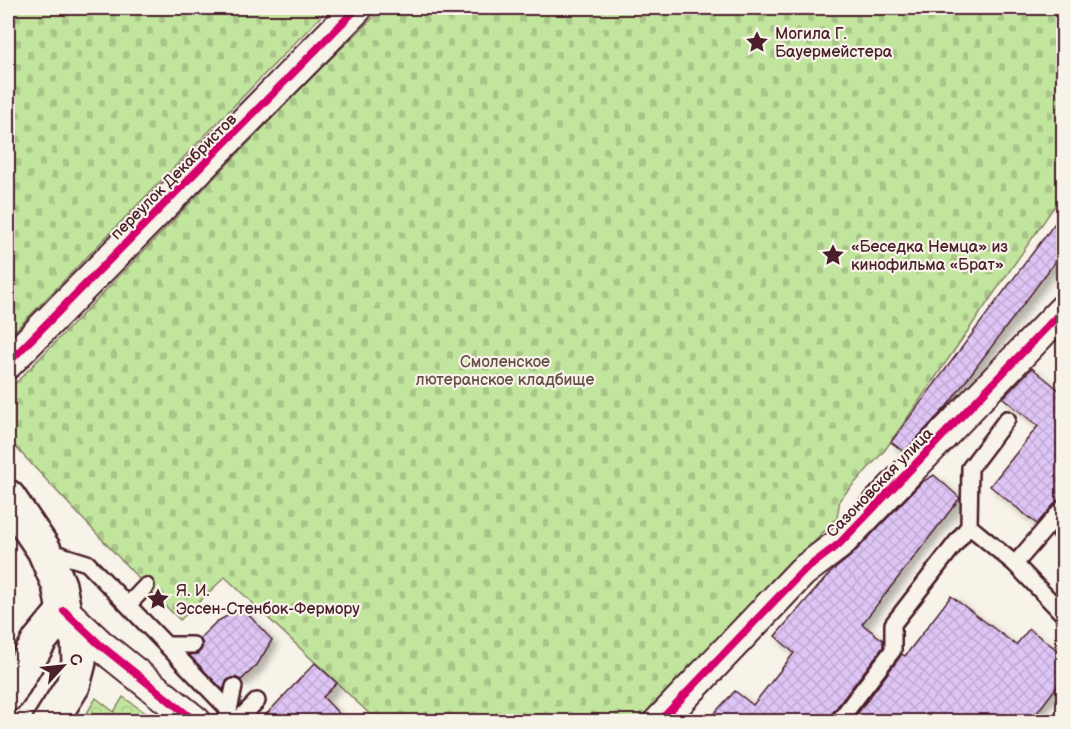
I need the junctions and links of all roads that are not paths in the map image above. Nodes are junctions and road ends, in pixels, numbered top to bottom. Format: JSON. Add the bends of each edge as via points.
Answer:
{"nodes":[{"id":1,"x":349,"y":10,"type":"edge"},
{"id":2,"x":1064,"y":309,"type":"edge"},
{"id":3,"x":8,"y":363,"type":"edge"},
{"id":4,"x":1007,"y":419,"type":"dead end"},
{"id":5,"x":8,"y":497,"type":"edge"},
{"id":6,"x":1064,"y":507,"type":"edge"},
{"id":7,"x":969,"y":526,"type":"junction"},
{"id":8,"x":44,"y":550,"type":"junction"},
{"id":9,"x":1016,"y":564,"type":"junction"},
{"id":10,"x":146,"y":586,"type":"dead end"},
{"id":11,"x":129,"y":604,"type":"junction"},
{"id":12,"x":64,"y":611,"type":"junction"},
{"id":13,"x":1064,"y":615,"type":"edge"},
{"id":14,"x":168,"y":645,"type":"junction"},
{"id":15,"x":192,"y":645,"type":"dead end"},
{"id":16,"x":234,"y":687,"type":"dead end"},
{"id":17,"x":8,"y":694,"type":"edge"},
{"id":18,"x":257,"y":701,"type":"dead end"},
{"id":19,"x":230,"y":718,"type":"edge"},
{"id":20,"x":50,"y":722,"type":"edge"},
{"id":21,"x":196,"y":722,"type":"edge"},
{"id":22,"x":659,"y":722,"type":"edge"},
{"id":23,"x":838,"y":722,"type":"edge"}],
"edges":[{"from":1,"to":3,"type":"street","name":"переулок Декабристов"},
{"from":2,"to":22,"type":"street","name":"Сазоновская улица","via":[[839,544],[802,572]]},
{"from":4,"to":7,"type":"lane","via":[[970,468]]},
{"from":5,"to":8,"type":"main road"},
{"from":6,"to":9,"type":"lane"},
{"from":7,"to":9,"type":"lane"},
{"from":7,"to":23,"type":"lane","via":[[893,624],[893,650]]},
{"from":8,"to":11,"type":"lane","via":[[87,563]]},
{"from":8,"to":12,"type":"main road","via":[[59,585]]},
{"from":9,"to":13,"type":"lane"},
{"from":10,"to":11,"type":"lane"},
{"from":11,"to":14,"type":"lane"},
{"from":12,"to":17,"type":"main road","via":[[40,640]]},
{"from":12,"to":20,"type":"main road","via":[[78,640],[79,662],[73,685]]},
{"from":12,"to":21,"type":"street"},
{"from":14,"to":15,"type":"lane"},
{"from":14,"to":19,"type":"lane"},
{"from":16,"to":19,"type":"lane"},
{"from":18,"to":19,"type":"lane"}]}
